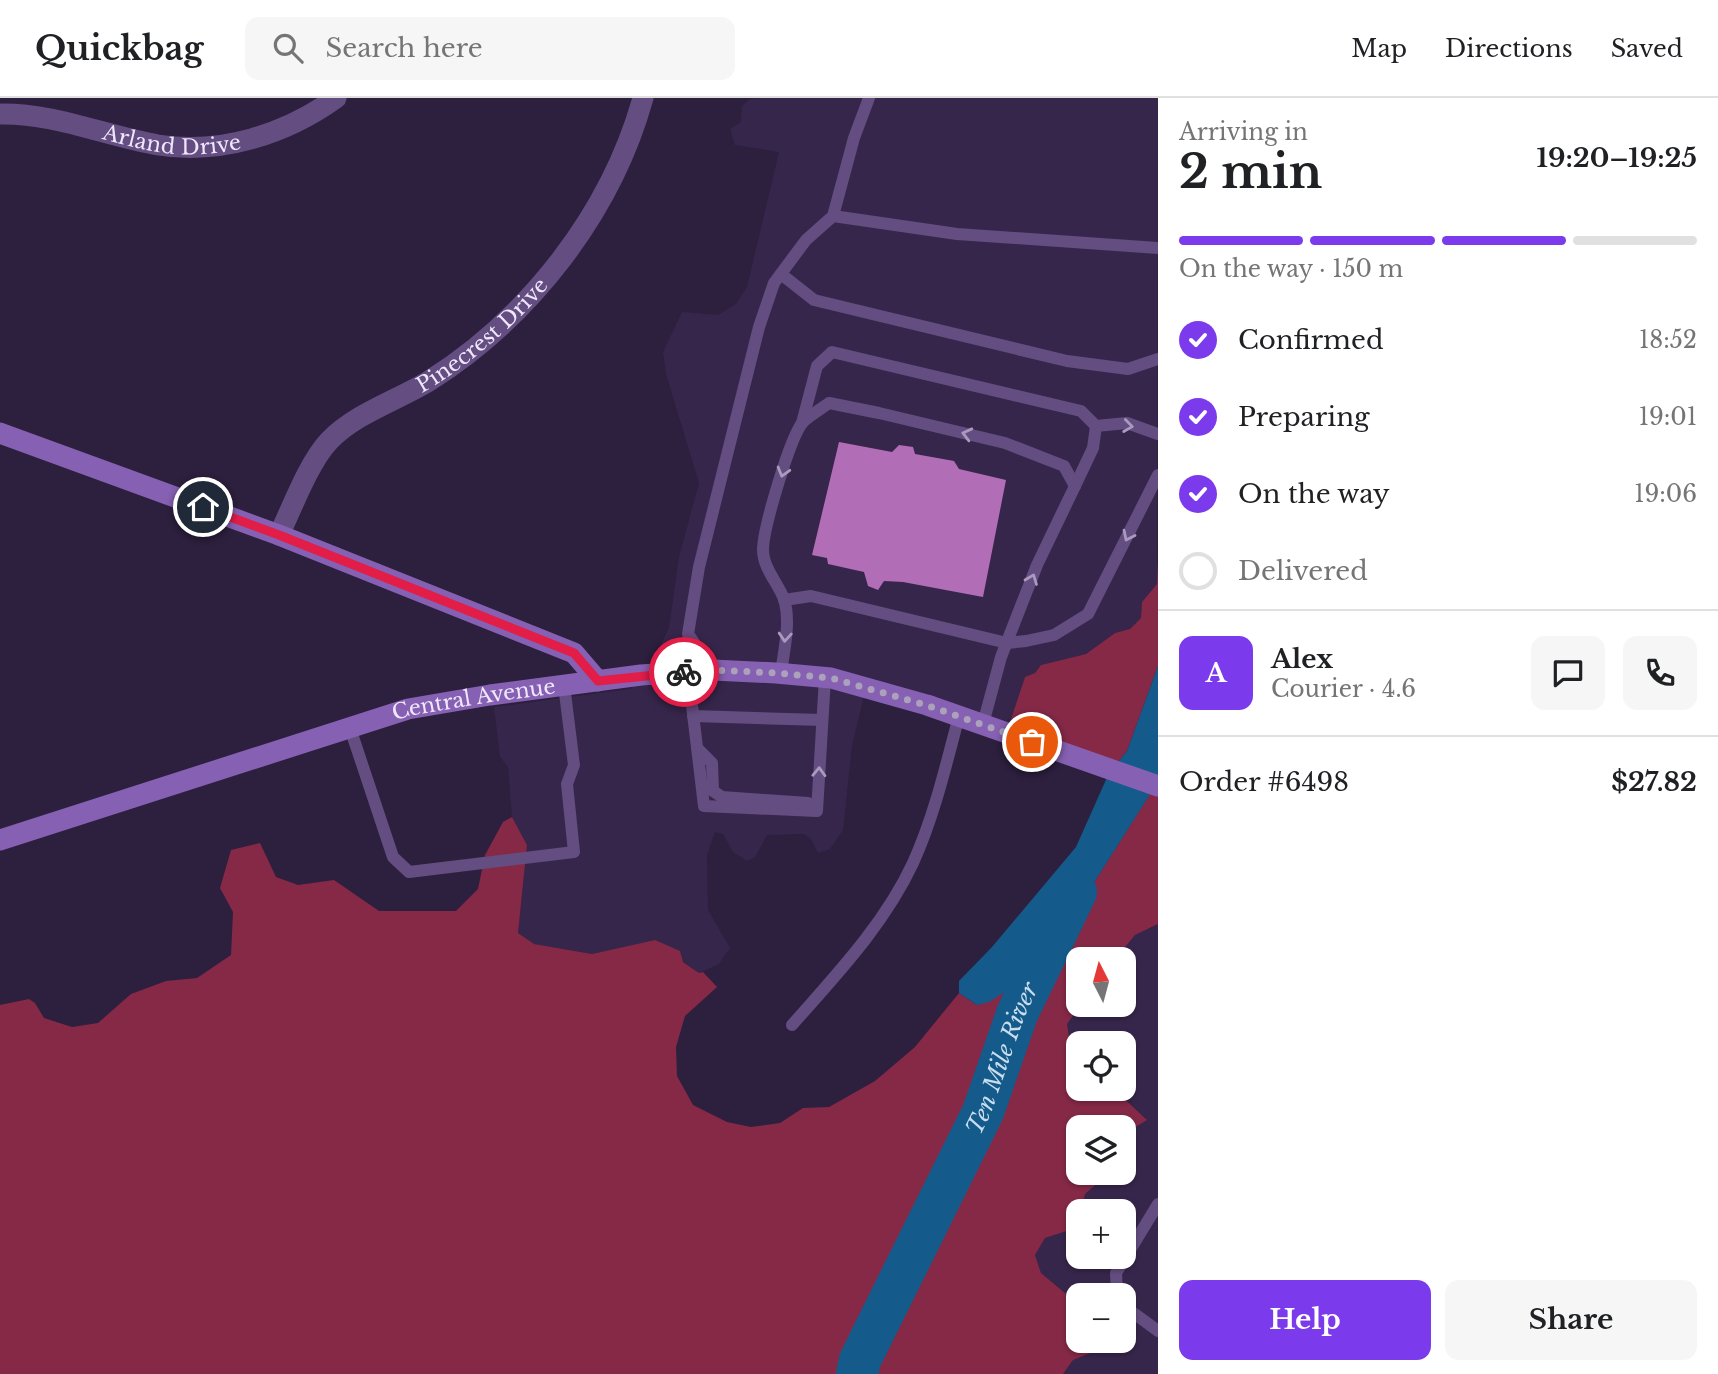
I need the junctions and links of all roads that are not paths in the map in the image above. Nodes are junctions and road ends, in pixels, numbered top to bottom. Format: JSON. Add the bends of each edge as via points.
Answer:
{"nodes":[{"id":1,"x":336,"y":98,"type":"edge"},
{"id":2,"x":643,"y":98,"type":"edge"},
{"id":3,"x":869,"y":98,"type":"edge"},
{"id":4,"x":0,"y":114,"type":"edge"},
{"id":5,"x":833,"y":216,"type":"junction"},
{"id":6,"x":1158,"y":248,"type":"edge"},
{"id":7,"x":781,"y":274,"type":"junction"},
{"id":8,"x":1158,"y":359,"type":"edge"},
{"id":9,"x":802,"y":424,"type":"junction"},
{"id":10,"x":1097,"y":426,"type":"junction"},
{"id":11,"x":0,"y":433,"type":"edge"},
{"id":12,"x":1158,"y":434,"type":"edge"},
{"id":13,"x":1158,"y":475,"type":"edge"},
{"id":14,"x":1075,"y":486,"type":"junction"},
{"id":15,"x":279,"y":535,"type":"junction"},
{"id":16,"x":784,"y":600,"type":"junction"},
{"id":17,"x":1007,"y":643,"type":"junction"},
{"id":18,"x":713,"y":670,"type":"junction"},
{"id":19,"x":688,"y":672,"type":"junction"},
{"id":20,"x":781,"y":673,"type":"junction"},
{"id":21,"x":825,"y":678,"type":"junction"},
{"id":22,"x":598,"y":681,"type":"junction"},
{"id":23,"x":564,"y":685,"type":"junction"},
{"id":24,"x":693,"y":716,"type":"junction"},
{"id":25,"x":959,"y":716,"type":"junction"},
{"id":26,"x":822,"y":720,"type":"junction"},
{"id":27,"x":984,"y":724,"type":"junction"},
{"id":28,"x":350,"y":728,"type":"junction"},
{"id":29,"x":1158,"y":786,"type":"edge"},
{"id":30,"x":0,"y":840,"type":"edge"},
{"id":31,"x":792,"y":1025,"type":"dead end"},
{"id":32,"x":1158,"y":1204,"type":"edge"},
{"id":33,"x":1117,"y":1283,"type":"edge"},
{"id":34,"x":1136,"y":1315,"type":"edge"},
{"id":35,"x":1158,"y":1331,"type":"edge"}],
"edges":[{"from":1,"to":4,"type":"street","name":"Arland Drive","via":[[278,131],[188,148],[60,120]]},
{"from":2,"to":15,"type":"street","name":"Pinecrest Drive","via":[[634,131],[600,201],[556,267],[492,335],[429,381],[357,420],[328,442]]},
{"from":3,"to":5,"type":"lane"},
{"from":5,"to":6,"type":"lane","via":[[957,234]]},
{"from":5,"to":7,"type":"lane","via":[[806,240]]},
{"from":7,"to":8,"type":"lane","via":[[814,300],[1067,361],[1128,369]]},
{"from":7,"to":18,"type":"lane","via":[[759,327],[696,581],[688,634]]},
{"from":9,"to":10,"type":"lane","via":[[817,366],[832,352],[1081,411]]},
{"from":14,"to":9,"type":"lane","one_way":true,"via":[[1064,466],[1005,443],[879,413],[829,403]]},
{"from":9,"to":16,"type":"lane","one_way":true,"via":[[787,458],[763,551]]},
{"from":10,"to":12,"type":"lane","one_way":true,"via":[[1127,423]]},
{"from":10,"to":14,"type":"lane","via":[[1093,448]]},
{"from":11,"to":15,"type":"main road"},
{"from":13,"to":17,"type":"lane","one_way":true,"via":[[1088,614],[1054,635]]},
{"from":17,"to":14,"type":"lane","one_way":true},
{"from":15,"to":22,"type":"main road","via":[[574,653]]},
{"from":16,"to":17,"type":"lane","via":[[811,596]]},
{"from":16,"to":20,"type":"lane","one_way":true,"via":[[787,632]]},
{"from":17,"to":27,"type":"lane"},
{"from":18,"to":19,"type":"main road","name":"Central Avenue"},
{"from":18,"to":20,"type":"main road","name":"Central Avenue"},
{"from":19,"to":22,"type":"main road","name":"Central Avenue"},
{"from":19,"to":24,"type":"lane"},
{"from":20,"to":21,"type":"main road","name":"Central Avenue"},
{"from":21,"to":25,"type":"main road","name":"Central Avenue"},
{"from":21,"to":26,"type":"lane"},
{"from":22,"to":23,"type":"main road","name":"Central Avenue"},
{"from":23,"to":28,"type":"main road","name":"Central Avenue","via":[[408,709]]},
{"from":23,"to":28,"type":"lane","via":[[574,765],[567,784],[574,852],[410,872],[393,857]]},
{"from":24,"to":26,"type":"lane"},
{"from":24,"to":26,"type":"lane","one_way":true,"via":[[704,806],[817,811]]},
{"from":25,"to":27,"type":"main road","name":"Central Avenue"},
{"from":25,"to":31,"type":"lane","via":[[912,863],[870,934]]},
{"from":27,"to":29,"type":"main road","name":"Central Avenue"},
{"from":28,"to":30,"type":"main road","name":"Central Avenue"},
{"from":32,"to":33,"type":"lane","via":[[1116,1273]]},
{"from":34,"to":35,"type":"lane"}]}
